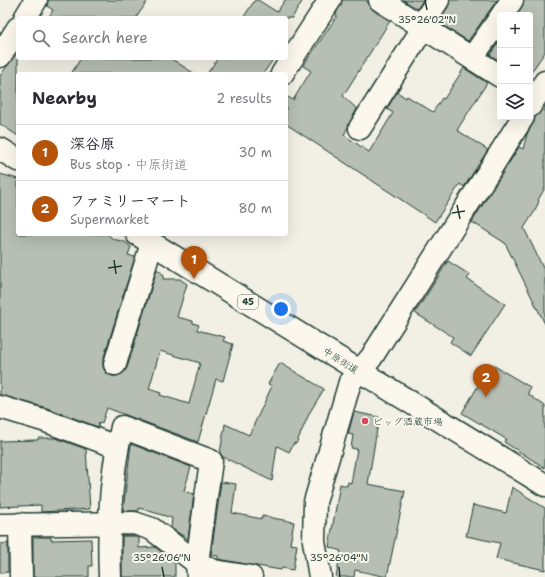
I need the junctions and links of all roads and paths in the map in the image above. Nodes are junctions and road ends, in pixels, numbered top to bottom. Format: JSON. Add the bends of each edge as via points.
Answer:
{"nodes":[{"id":1,"x":36,"y":0,"type":"edge"},
{"id":2,"x":330,"y":0,"type":"edge"},
{"id":3,"x":380,"y":0,"type":"edge"},
{"id":4,"x":438,"y":0,"type":"edge"},
{"id":5,"x":512,"y":0,"type":"edge"},
{"id":6,"x":504,"y":12,"type":"edge"},
{"id":7,"x":26,"y":16,"type":"edge"},
{"id":8,"x":497,"y":22,"type":"edge"},
{"id":9,"x":421,"y":26,"type":"junction"},
{"id":10,"x":16,"y":31,"type":"edge"},
{"id":11,"x":0,"y":56,"type":"edge"},
{"id":12,"x":472,"y":58,"type":"junction"},
{"id":13,"x":283,"y":72,"type":"edge"},
{"id":14,"x":497,"y":74,"type":"edge"},
{"id":15,"x":521,"y":120,"type":"edge"},
{"id":16,"x":360,"y":128,"type":"dead end"},
{"id":17,"x":0,"y":149,"type":"edge"},
{"id":18,"x":16,"y":159,"type":"edge"},
{"id":19,"x":145,"y":239,"type":"edge"},
{"id":20,"x":115,"y":364,"type":"dead end"},
{"id":21,"x":358,"y":371,"type":"junction"},
{"id":22,"x":0,"y":407,"type":"edge"},
{"id":23,"x":117,"y":447,"type":"junction"},
{"id":24,"x":545,"y":485,"type":"edge"},
{"id":25,"x":108,"y":522,"type":"junction"},
{"id":26,"x":10,"y":524,"type":"edge"},
{"id":27,"x":198,"y":570,"type":"edge"},
{"id":28,"x":21,"y":577,"type":"edge"},
{"id":29,"x":110,"y":577,"type":"edge"},
{"id":30,"x":251,"y":577,"type":"edge"},
{"id":31,"x":320,"y":577,"type":"edge"}],
"edges":[{"from":1,"to":7,"type":"street"},
{"from":2,"to":13,"type":"street"},
{"from":3,"to":9,"type":"street"},
{"from":4,"to":9,"type":"street"},
{"from":5,"to":6,"type":"street"},
{"from":8,"to":12,"type":"street"},
{"from":9,"to":12,"type":"street"},
{"from":9,"to":16,"type":"street","via":[[418,36]]},
{"from":10,"to":11,"type":"street"},
{"from":12,"to":14,"type":"street"},
{"from":15,"to":21,"type":"street","via":[[371,358]]},
{"from":17,"to":18,"type":"street"},
{"from":19,"to":20,"type":"street"},
{"from":19,"to":21,"type":"street","name":"中原街道","number":"45"},
{"from":21,"to":24,"type":"street","name":"中原街道","number":"45"},
{"from":21,"to":31,"type":"street","via":[[350,382],[315,502],[314,541]]},
{"from":22,"to":23,"type":"street"},
{"from":23,"to":25,"type":"street"},
{"from":23,"to":27,"type":"street","via":[[122,426],[211,462]]},
{"from":25,"to":26,"type":"street"},
{"from":25,"to":27,"type":"street","via":[[134,523],[152,529]]},
{"from":25,"to":29,"type":"street"},
{"from":26,"to":28,"type":"street"},
{"from":27,"to":30,"type":"street"}]}
